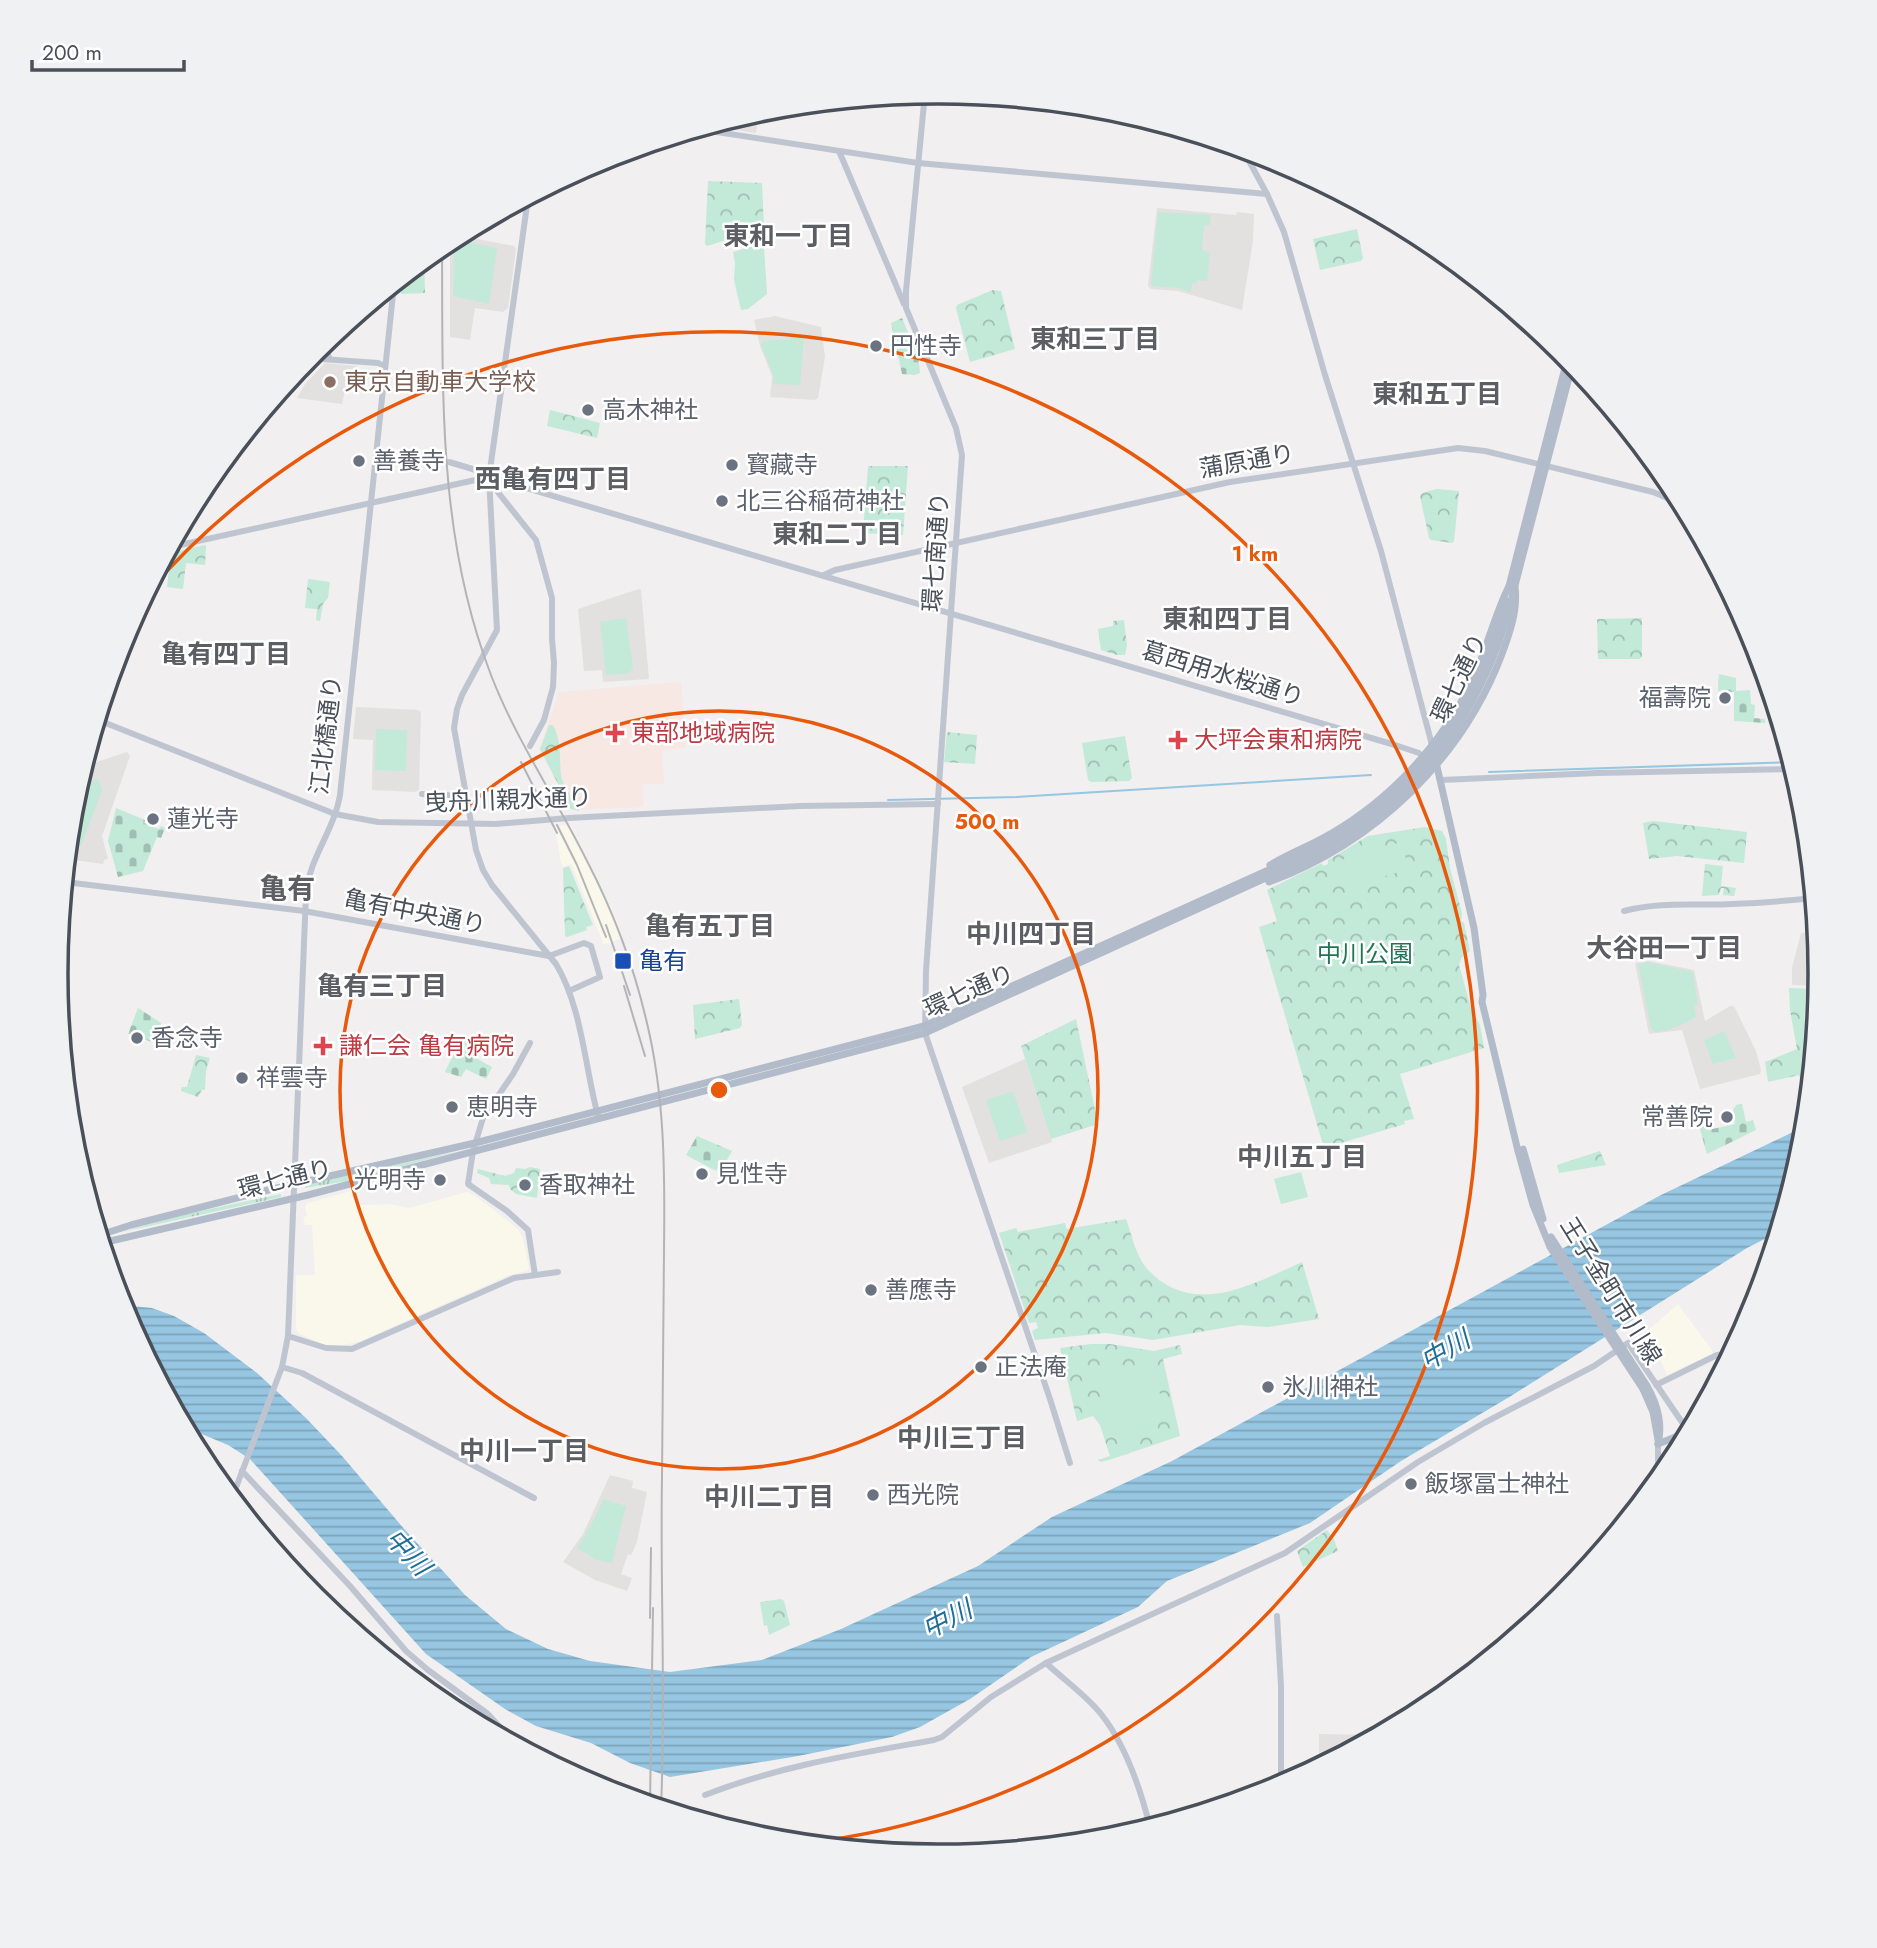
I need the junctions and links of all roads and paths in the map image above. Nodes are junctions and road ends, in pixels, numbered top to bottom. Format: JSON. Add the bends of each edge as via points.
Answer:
{"nodes":[{"id":1,"x":924,"y":105,"type":"edge"},
{"id":2,"x":720,"y":131,"type":"edge"},
{"id":3,"x":839,"y":151,"type":"junction"},
{"id":4,"x":1249,"y":162,"type":"edge"},
{"id":5,"x":918,"y":163,"type":"junction"},
{"id":6,"x":1267,"y":194,"type":"junction"},
{"id":7,"x":527,"y":207,"type":"edge"},
{"id":8,"x":392,"y":298,"type":"edge"},
{"id":9,"x":906,"y":309,"type":"junction"},
{"id":10,"x":328,"y":354,"type":"edge"},
{"id":11,"x":323,"y":359,"type":"edge"},
{"id":12,"x":330,"y":359,"type":"junction"},
{"id":13,"x":385,"y":366,"type":"junction"},
{"id":14,"x":1565,"y":370,"type":"edge"},
{"id":15,"x":1569,"y":375,"type":"edge"},
{"id":16,"x":449,"y":462,"type":"dead end"},
{"id":17,"x":1353,"y":463,"type":"junction"},
{"id":18,"x":1543,"y":466,"type":"junction"},
{"id":19,"x":489,"y":477,"type":"junction"},
{"id":20,"x":1665,"y":496,"type":"edge"},
{"id":21,"x":370,"y":503,"type":"junction"},
{"id":22,"x":956,"y":543,"type":"junction"},
{"id":23,"x":182,"y":545,"type":"edge"},
{"id":24,"x":824,"y":575,"type":"junction"},
{"id":25,"x":1512,"y":586,"type":"junction"},
{"id":26,"x":951,"y":613,"type":"junction"},
{"id":27,"x":106,"y":723,"type":"edge"},
{"id":28,"x":1432,"y":745,"type":"junction"},
{"id":29,"x":530,"y":746,"type":"dead end"},
{"id":30,"x":1423,"y":757,"type":"junction"},
{"id":31,"x":1435,"y":767,"type":"junction"},
{"id":32,"x":1784,"y":769,"type":"edge"},
{"id":33,"x":1441,"y":780,"type":"junction"},
{"id":34,"x":1420,"y":783,"type":"junction"},
{"id":35,"x":422,"y":794,"type":"dead end"},
{"id":36,"x":466,"y":796,"type":"junction"},
{"id":37,"x":938,"y":804,"type":"junction"},
{"id":38,"x":335,"y":814,"type":"junction"},
{"id":39,"x":472,"y":824,"type":"junction"},
{"id":40,"x":74,"y":883,"type":"edge"},
{"id":41,"x":1248,"y":883,"type":"junction"},
{"id":42,"x":1805,"y":899,"type":"edge"},
{"id":43,"x":304,"y":911,"type":"junction"},
{"id":44,"x":1624,"y":911,"type":"dead end"},
{"id":45,"x":549,"y":956,"type":"junction"},
{"id":46,"x":569,"y":991,"type":"junction"},
{"id":47,"x":924,"y":1029,"type":"junction"},
{"id":48,"x":530,"y":1043,"type":"dead end"},
{"id":49,"x":597,"y":1115,"type":"junction"},
{"id":50,"x":474,"y":1147,"type":"junction"},
{"id":51,"x":293,"y":1185,"type":"junction"},
{"id":52,"x":293,"y":1198,"type":"junction"},
{"id":53,"x":108,"y":1233,"type":"edge"},
{"id":54,"x":110,"y":1241,"type":"edge"},
{"id":55,"x":558,"y":1272,"type":"dead end"},
{"id":56,"x":535,"y":1275,"type":"junction"},
{"id":57,"x":288,"y":1336,"type":"junction"},
{"id":58,"x":1721,"y":1354,"type":"edge"},
{"id":59,"x":282,"y":1367,"type":"junction"},
{"id":60,"x":1648,"y":1386,"type":"junction"},
{"id":61,"x":1683,"y":1424,"type":"edge"},
{"id":62,"x":1674,"y":1437,"type":"edge"},
{"id":63,"x":1658,"y":1444,"type":"junction"},
{"id":64,"x":1070,"y":1463,"type":"dead end"},
{"id":65,"x":1658,"y":1463,"type":"edge"},
{"id":66,"x":243,"y":1469,"type":"junction"},
{"id":67,"x":236,"y":1487,"type":"edge"},
{"id":68,"x":534,"y":1498,"type":"dead end"},
{"id":69,"x":1277,"y":1616,"type":"dead end"},
{"id":70,"x":1046,"y":1663,"type":"junction"},
{"id":71,"x":498,"y":1725,"type":"edge"},
{"id":72,"x":1281,"y":1774,"type":"edge"},
{"id":73,"x":705,"y":1795,"type":"dead end"},
{"id":74,"x":1147,"y":1819,"type":"edge"}],
"edges":[{"from":1,"to":5,"type":"street","name":"環七南通り"},
{"from":2,"to":3,"type":"street"},
{"from":3,"to":5,"type":"street"},
{"from":3,"to":9,"type":"street"},
{"from":4,"to":6,"type":"street"},
{"from":5,"to":6,"type":"street"},
{"from":5,"to":9,"type":"street","name":"環七南通り"},
{"from":6,"to":17,"type":"street","via":[[1284,232]]},
{"from":7,"to":19,"type":"street"},
{"from":8,"to":13,"type":"street","name":"江北橋通り"},
{"from":9,"to":22,"type":"street","name":"環七南通り","via":[[960,442]]},
{"from":10,"to":12,"type":"street"},
{"from":11,"to":12,"type":"street"},
{"from":12,"to":13,"type":"street"},
{"from":13,"to":21,"type":"street","name":"江北橋通り"},
{"from":14,"to":18,"type":"main road","name":"環七通り"},
{"from":15,"to":18,"type":"main road","name":"環七通り"},
{"from":16,"to":19,"type":"street","name":"葛西用水桜通り"},
{"from":17,"to":18,"type":"street","name":"蒲原通り","via":[[1466,448]]},
{"from":17,"to":22,"type":"street","name":"蒲原通り","via":[[1230,482]]},
{"from":17,"to":28,"type":"street"},
{"from":18,"to":20,"type":"street","name":"蒲原通り"},
{"from":18,"to":25,"type":"main road","name":"環七通り"},
{"from":19,"to":21,"type":"street"},
{"from":19,"to":24,"type":"street","name":"葛西用水桜通り"},
{"from":19,"to":29,"type":"street","via":[[536,540],[552,598],[553,687],[544,720]]},
{"from":19,"to":36,"type":"street","via":[[498,623],[457,709],[454,736]]},
{"from":21,"to":23,"type":"street"},
{"from":21,"to":38,"type":"street","name":"江北橋通り"},
{"from":22,"to":24,"type":"street","name":"蒲原通り"},
{"from":22,"to":26,"type":"street","name":"環七南通り"},
{"from":24,"to":26,"type":"street","name":"葛西用水桜通り"},
{"from":25,"to":28,"type":"main road","via":[[1501,603],[1472,682]]},
{"from":25,"to":31,"type":"main road","via":[[1515,611],[1497,665],[1470,718]]},
{"from":25,"to":41,"type":"main road","name":"環七通り","bridge":true,"via":[[1494,659],[1475,700],[1417,779],[1335,844]]},
{"from":26,"to":30,"type":"street","name":"葛西用水桜通り"},
{"from":26,"to":37,"type":"street","name":"環七南通り"},
{"from":27,"to":38,"type":"street","name":"曳舟川親水通り"},
{"from":28,"to":30,"type":"main road"},
{"from":28,"to":31,"type":"main road","name":"王子金町市川線"},
{"from":30,"to":31,"type":"street","name":"葛西用水桜通り"},
{"from":30,"to":41,"type":"main road","via":[[1359,815],[1273,863]]},
{"from":31,"to":33,"type":"main road","name":"王子金町市川線"},
{"from":31,"to":34,"type":"main road"},
{"from":32,"to":33,"type":"street"},
{"from":33,"to":34,"type":"main road"},
{"from":33,"to":60,"type":"main road","name":"王子金町市川線","bridge":true,"via":[[1474,928],[1483,995],[1538,1203],[1554,1243]]},
{"from":34,"to":41,"type":"main road","via":[[1374,825],[1345,844],[1279,878]]},
{"from":35,"to":36,"type":"street"},
{"from":36,"to":39,"type":"street"},
{"from":37,"to":39,"type":"street","name":"曳舟川親水通り","via":[[800,806]]},
{"from":37,"to":47,"type":"street","name":"環七南通り"},
{"from":38,"to":39,"type":"street","name":"曳舟川親水通り","via":[[378,822]]},
{"from":38,"to":43,"type":"street","name":"江北橋通り","via":[[311,867]]},
{"from":39,"to":45,"type":"street","via":[[487,879]]},
{"from":40,"to":43,"type":"street","name":"亀有中央通り"},
{"from":41,"to":47,"type":"main road","name":"環七通り"},
{"from":42,"to":44,"type":"street","via":[[1643,906]]},
{"from":43,"to":45,"type":"street","name":"亀有中央通り"},
{"from":43,"to":51,"type":"street","name":"江北橋通り"},
{"from":45,"to":46,"type":"street"},
{"from":45,"to":46,"type":"street","via":[[588,944],[601,975]]},
{"from":46,"to":49,"type":"street"},
{"from":47,"to":49,"type":"main road","name":"環七通り"},
{"from":47,"to":64,"type":"street"},
{"from":48,"to":50,"type":"street","via":[[484,1116]]},
{"from":49,"to":50,"type":"main road","name":"環七通り"},
{"from":50,"to":51,"type":"main road","name":"環七通り"},
{"from":50,"to":52,"type":"main road","name":"環七通り"},
{"from":50,"to":56,"type":"street","via":[[468,1184],[528,1230]]},
{"from":51,"to":52,"type":"street","name":"江北橋通り"},
{"from":51,"to":53,"type":"main road","name":"環七通り"},
{"from":52,"to":54,"type":"main road","name":"環七通り"},
{"from":52,"to":57,"type":"street","name":"江北橋通り"},
{"from":55,"to":56,"type":"street"},
{"from":56,"to":57,"type":"street","via":[[514,1278],[352,1349],[326,1348]]},
{"from":57,"to":59,"type":"street","name":"江北橋通り"},
{"from":58,"to":60,"type":"street"},
{"from":59,"to":66,"type":"street","name":"江北橋通り"},
{"from":59,"to":68,"type":"street","via":[[302,1373]]},
{"from":60,"to":61,"type":"street"},
{"from":60,"to":63,"type":"main road","name":"王子金町市川線","via":[[1662,1429]]},
{"from":60,"to":70,"type":"street","via":[[1628,1343],[1418,1462],[1284,1553]]},
{"from":62,"to":63,"type":"main road"},
{"from":63,"to":65,"type":"street"},
{"from":66,"to":67,"type":"street","name":"江北橋通り"},
{"from":66,"to":71,"type":"street","via":[[406,1651]]},
{"from":69,"to":72,"type":"street"},
{"from":70,"to":73,"type":"street","via":[[990,1697],[934,1740],[787,1768]]},
{"from":70,"to":74,"type":"street","via":[[1099,1711],[1115,1734]]}]}
